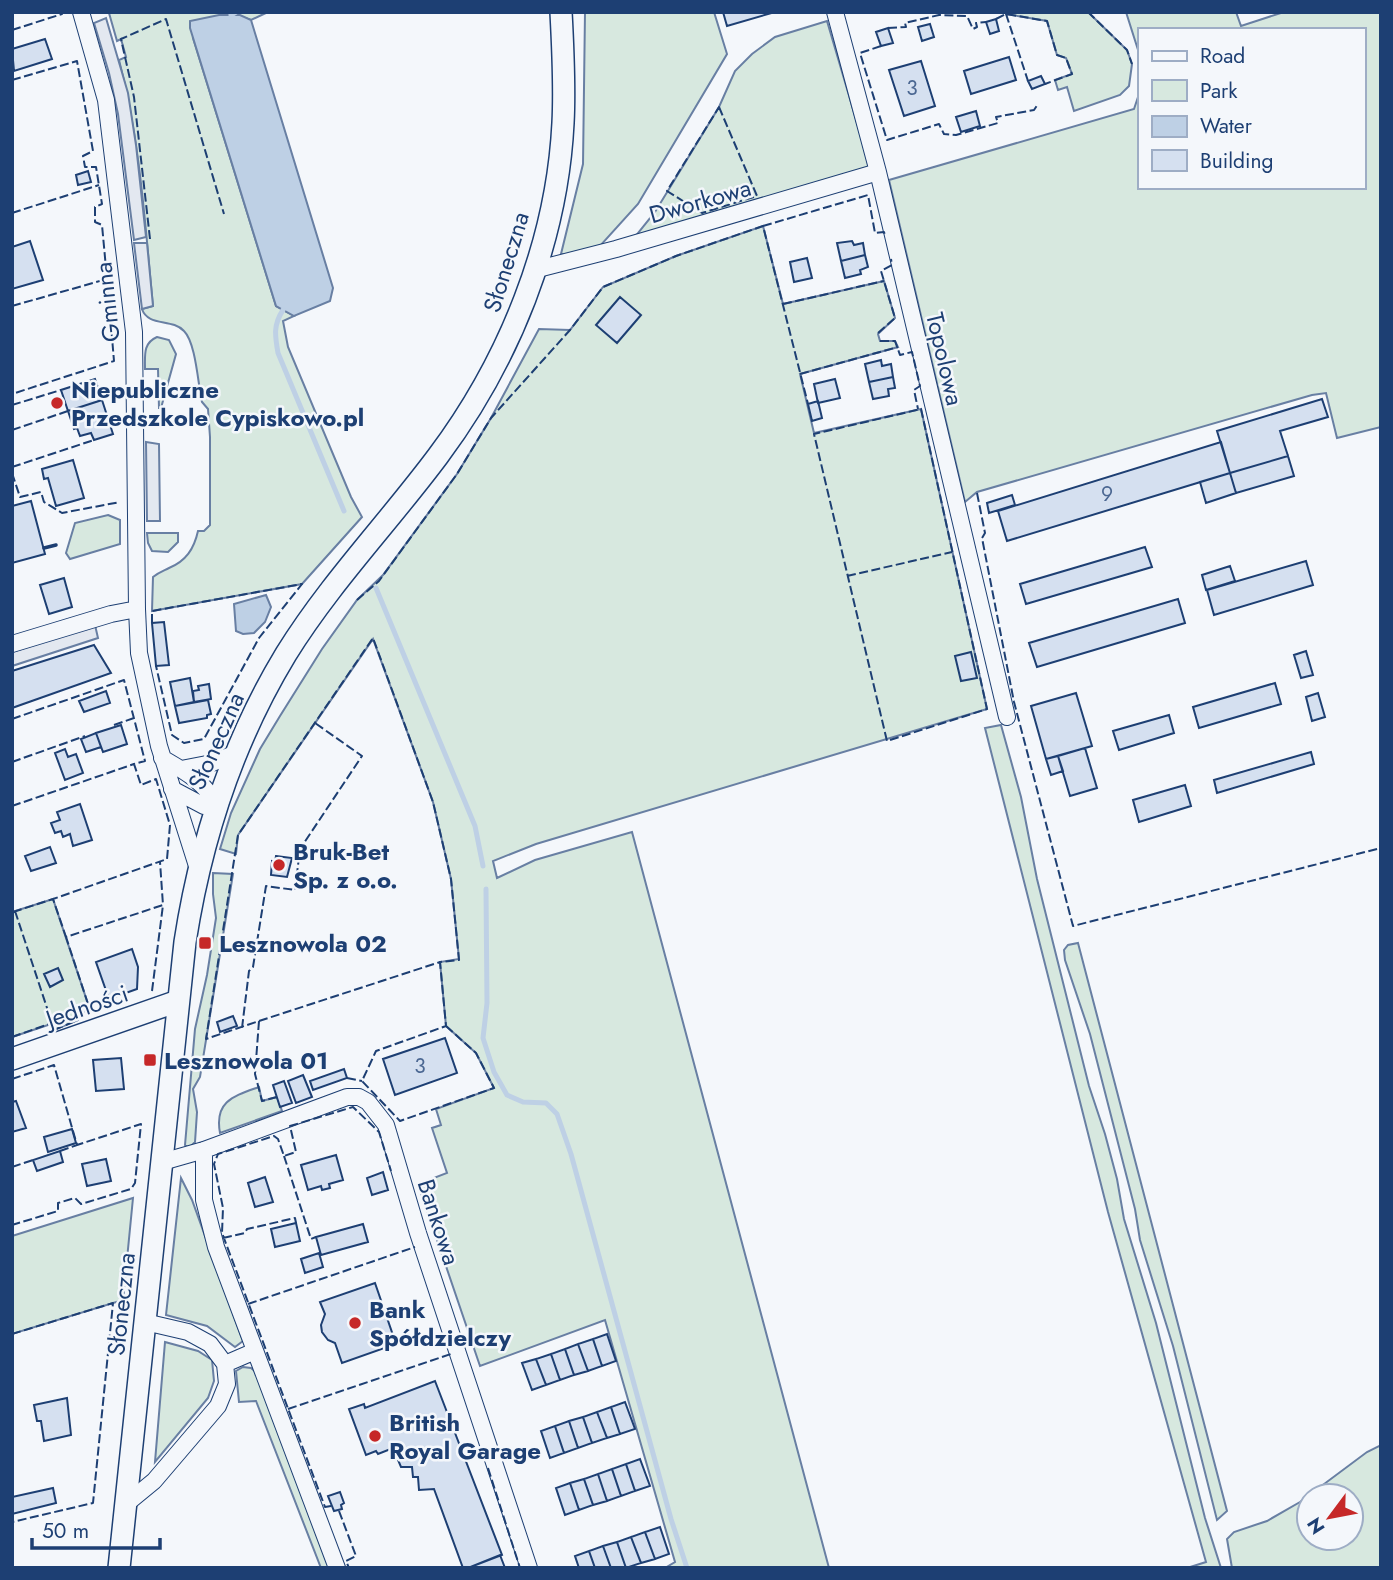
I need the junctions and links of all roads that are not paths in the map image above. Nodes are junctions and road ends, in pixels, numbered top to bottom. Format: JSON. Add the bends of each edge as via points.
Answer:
{"nodes":[{"id":1,"x":81,"y":12,"type":"edge"},
{"id":2,"x":561,"y":12,"type":"edge"},
{"id":3,"x":835,"y":12,"type":"edge"},
{"id":4,"x":878,"y":172,"type":"junction"},
{"id":5,"x":534,"y":270,"type":"junction"},
{"id":6,"x":137,"y":609,"type":"junction"},
{"id":7,"x":12,"y":644,"type":"edge"},
{"id":8,"x":1007,"y":717,"type":"dead end"},
{"id":9,"x":234,"y":754,"type":"junction"},
{"id":10,"x":170,"y":765,"type":"junction"},
{"id":11,"x":172,"y":789,"type":"junction"},
{"id":12,"x":216,"y":806,"type":"junction"},
{"id":13,"x":198,"y":869,"type":"junction"},
{"id":14,"x":178,"y":1001,"type":"junction"},
{"id":15,"x":12,"y":1059,"type":"edge"},
{"id":16,"x":204,"y":1150,"type":"junction"},
{"id":17,"x":162,"y":1162,"type":"junction"},
{"id":18,"x":145,"y":1322,"type":"junction"},
{"id":19,"x":255,"y":1351,"type":"junction"},
{"id":20,"x":225,"y":1364,"type":"junction"},
{"id":21,"x":126,"y":1504,"type":"junction"},
{"id":22,"x":119,"y":1568,"type":"edge"},
{"id":23,"x":337,"y":1568,"type":"edge"},
{"id":24,"x":529,"y":1568,"type":"edge"}],
"edges":[{"from":1,"to":6,"type":"street","name":"Gminna","via":[[106,100],[134,332]]},
{"from":2,"to":5,"type":"main road","name":"Słoneczna","via":[[563,126],[557,174]]},
{"from":3,"to":4,"type":"street","name":"Topolowa"},
{"from":4,"to":5,"type":"street","name":"Dworkowa"},
{"from":4,"to":8,"type":"street","name":"Topolowa"},
{"from":5,"to":9,"type":"main road","name":"Słoneczna","via":[[514,327],[478,396],[439,455],[286,654]]},
{"from":6,"to":7,"type":"street"},
{"from":6,"to":10,"type":"street","name":"Gminna","via":[[139,653]]},
{"from":9,"to":10,"type":"street","via":[[212,763]]},
{"from":9,"to":12,"type":"main road","name":"Słoneczna"},
{"from":10,"to":11,"type":"street","name":"Gminna"},
{"from":10,"to":12,"type":"street","via":[[209,792]]},
{"from":11,"to":12,"type":"street","via":[[204,806]]},
{"from":11,"to":13,"type":"street","name":"Gminna"},
{"from":12,"to":13,"type":"main road","name":"Słoneczna"},
{"from":13,"to":14,"type":"main road","name":"Słoneczna"},
{"from":14,"to":15,"type":"main road","name":"Jedności"},
{"from":14,"to":17,"type":"main road","name":"Słoneczna"},
{"from":16,"to":17,"type":"street","name":"Bankowa"},
{"from":16,"to":19,"type":"street","via":[[204,1200],[216,1247]]},
{"from":16,"to":24,"type":"street","name":"Bankowa","via":[[347,1097],[368,1102],[386,1125]]},
{"from":17,"to":18,"type":"main road","name":"Słoneczna"},
{"from":18,"to":20,"type":"street","via":[[188,1332],[210,1344]]},
{"from":18,"to":21,"type":"main road","name":"Słoneczna"},
{"from":19,"to":20,"type":"street"},
{"from":19,"to":23,"type":"street"},
{"from":20,"to":21,"type":"street","via":[[227,1384],[218,1406],[154,1481]]},
{"from":21,"to":22,"type":"main road","name":"Słoneczna"}]}
